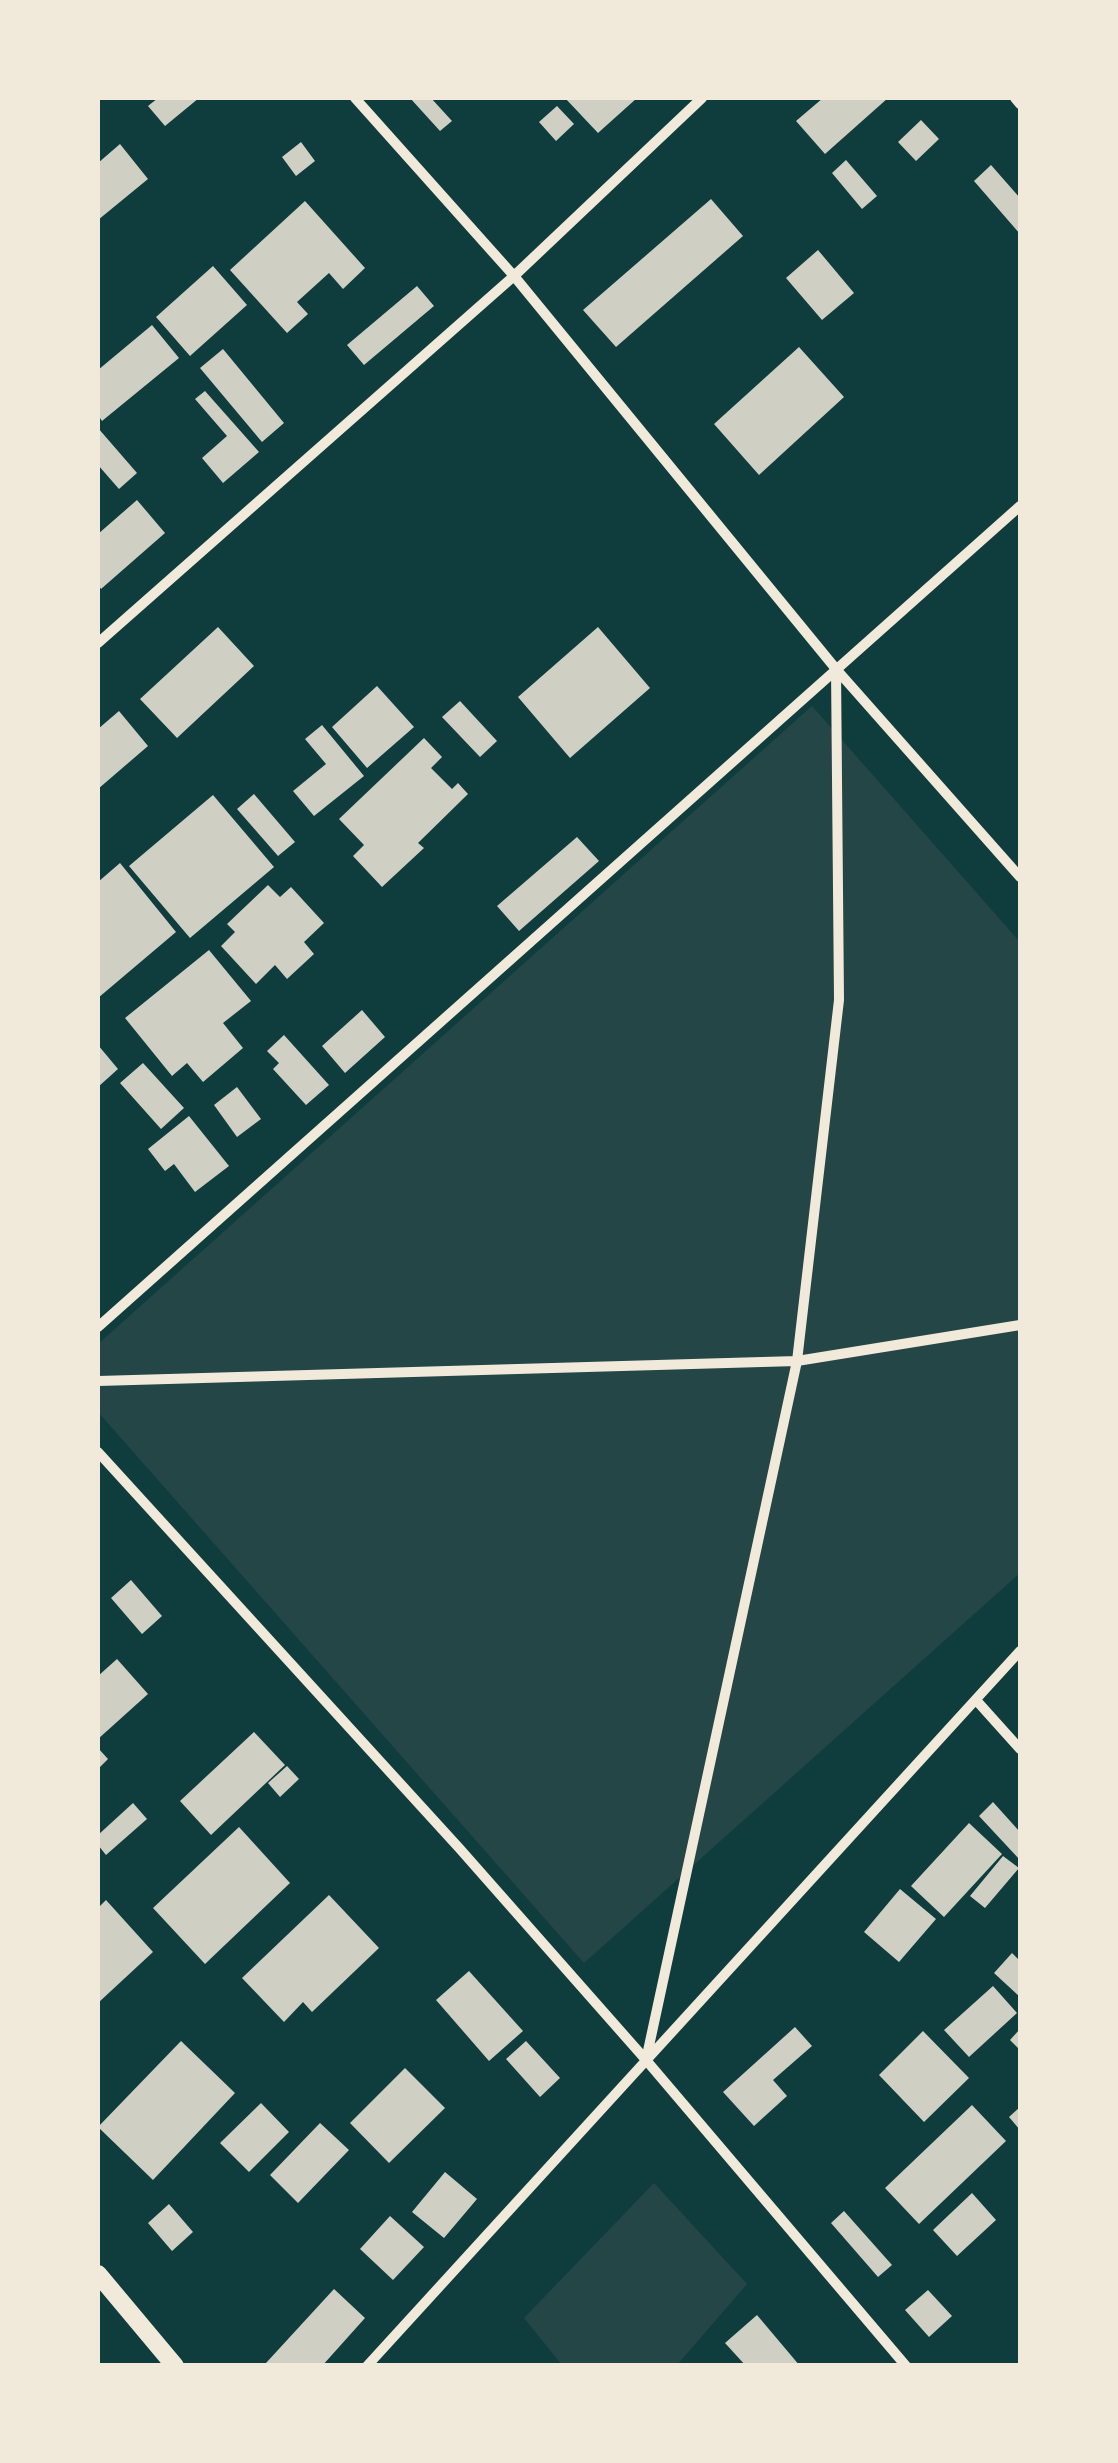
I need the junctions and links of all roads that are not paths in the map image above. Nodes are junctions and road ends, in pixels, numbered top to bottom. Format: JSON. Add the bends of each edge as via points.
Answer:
{"nodes":[{"id":1,"x":354,"y":98,"type":"edge"},
{"id":2,"x":702,"y":98,"type":"edge"},
{"id":3,"x":1015,"y":98,"type":"edge"},
{"id":4,"x":1020,"y":104,"type":"edge"},
{"id":5,"x":514,"y":276,"type":"junction"},
{"id":6,"x":1020,"y":506,"type":"edge"},
{"id":7,"x":98,"y":624,"type":"edge"},
{"id":8,"x":107,"y":635,"type":"junction"},
{"id":9,"x":98,"y":643,"type":"edge"},
{"id":10,"x":836,"y":669,"type":"junction"},
{"id":11,"x":1020,"y":877,"type":"edge"},
{"id":12,"x":1020,"y":1325,"type":"edge"},
{"id":13,"x":98,"y":1327,"type":"edge"},
{"id":14,"x":796,"y":1361,"type":"junction"},
{"id":15,"x":98,"y":1381,"type":"edge"},
{"id":16,"x":98,"y":1452,"type":"edge"},
{"id":17,"x":1020,"y":1651,"type":"edge"},
{"id":18,"x":976,"y":1700,"type":"junction"},
{"id":19,"x":1020,"y":1750,"type":"edge"},
{"id":20,"x":646,"y":2060,"type":"junction"},
{"id":21,"x":98,"y":2274,"type":"edge"},
{"id":22,"x":175,"y":2366,"type":"edge"},
{"id":23,"x":367,"y":2366,"type":"edge"},
{"id":24,"x":906,"y":2366,"type":"edge"}],
"edges":[{"from":1,"to":5,"type":"street"},
{"from":2,"to":5,"type":"street"},
{"from":3,"to":4,"type":"street"},
{"from":5,"to":8,"type":"street"},
{"from":5,"to":10,"type":"street"},
{"from":6,"to":10,"type":"street"},
{"from":7,"to":8,"type":"street"},
{"from":8,"to":9,"type":"street"},
{"from":10,"to":11,"type":"street"},
{"from":10,"to":13,"type":"street"},
{"from":10,"to":14,"type":"street","via":[[839,1000]]},
{"from":12,"to":14,"type":"street"},
{"from":14,"to":15,"type":"street"},
{"from":14,"to":20,"type":"street"},
{"from":16,"to":20,"type":"street"},
{"from":17,"to":18,"type":"street"},
{"from":18,"to":19,"type":"street"},
{"from":18,"to":20,"type":"street"},
{"from":20,"to":23,"type":"street"},
{"from":20,"to":24,"type":"street"},
{"from":21,"to":22,"type":"street"}]}
